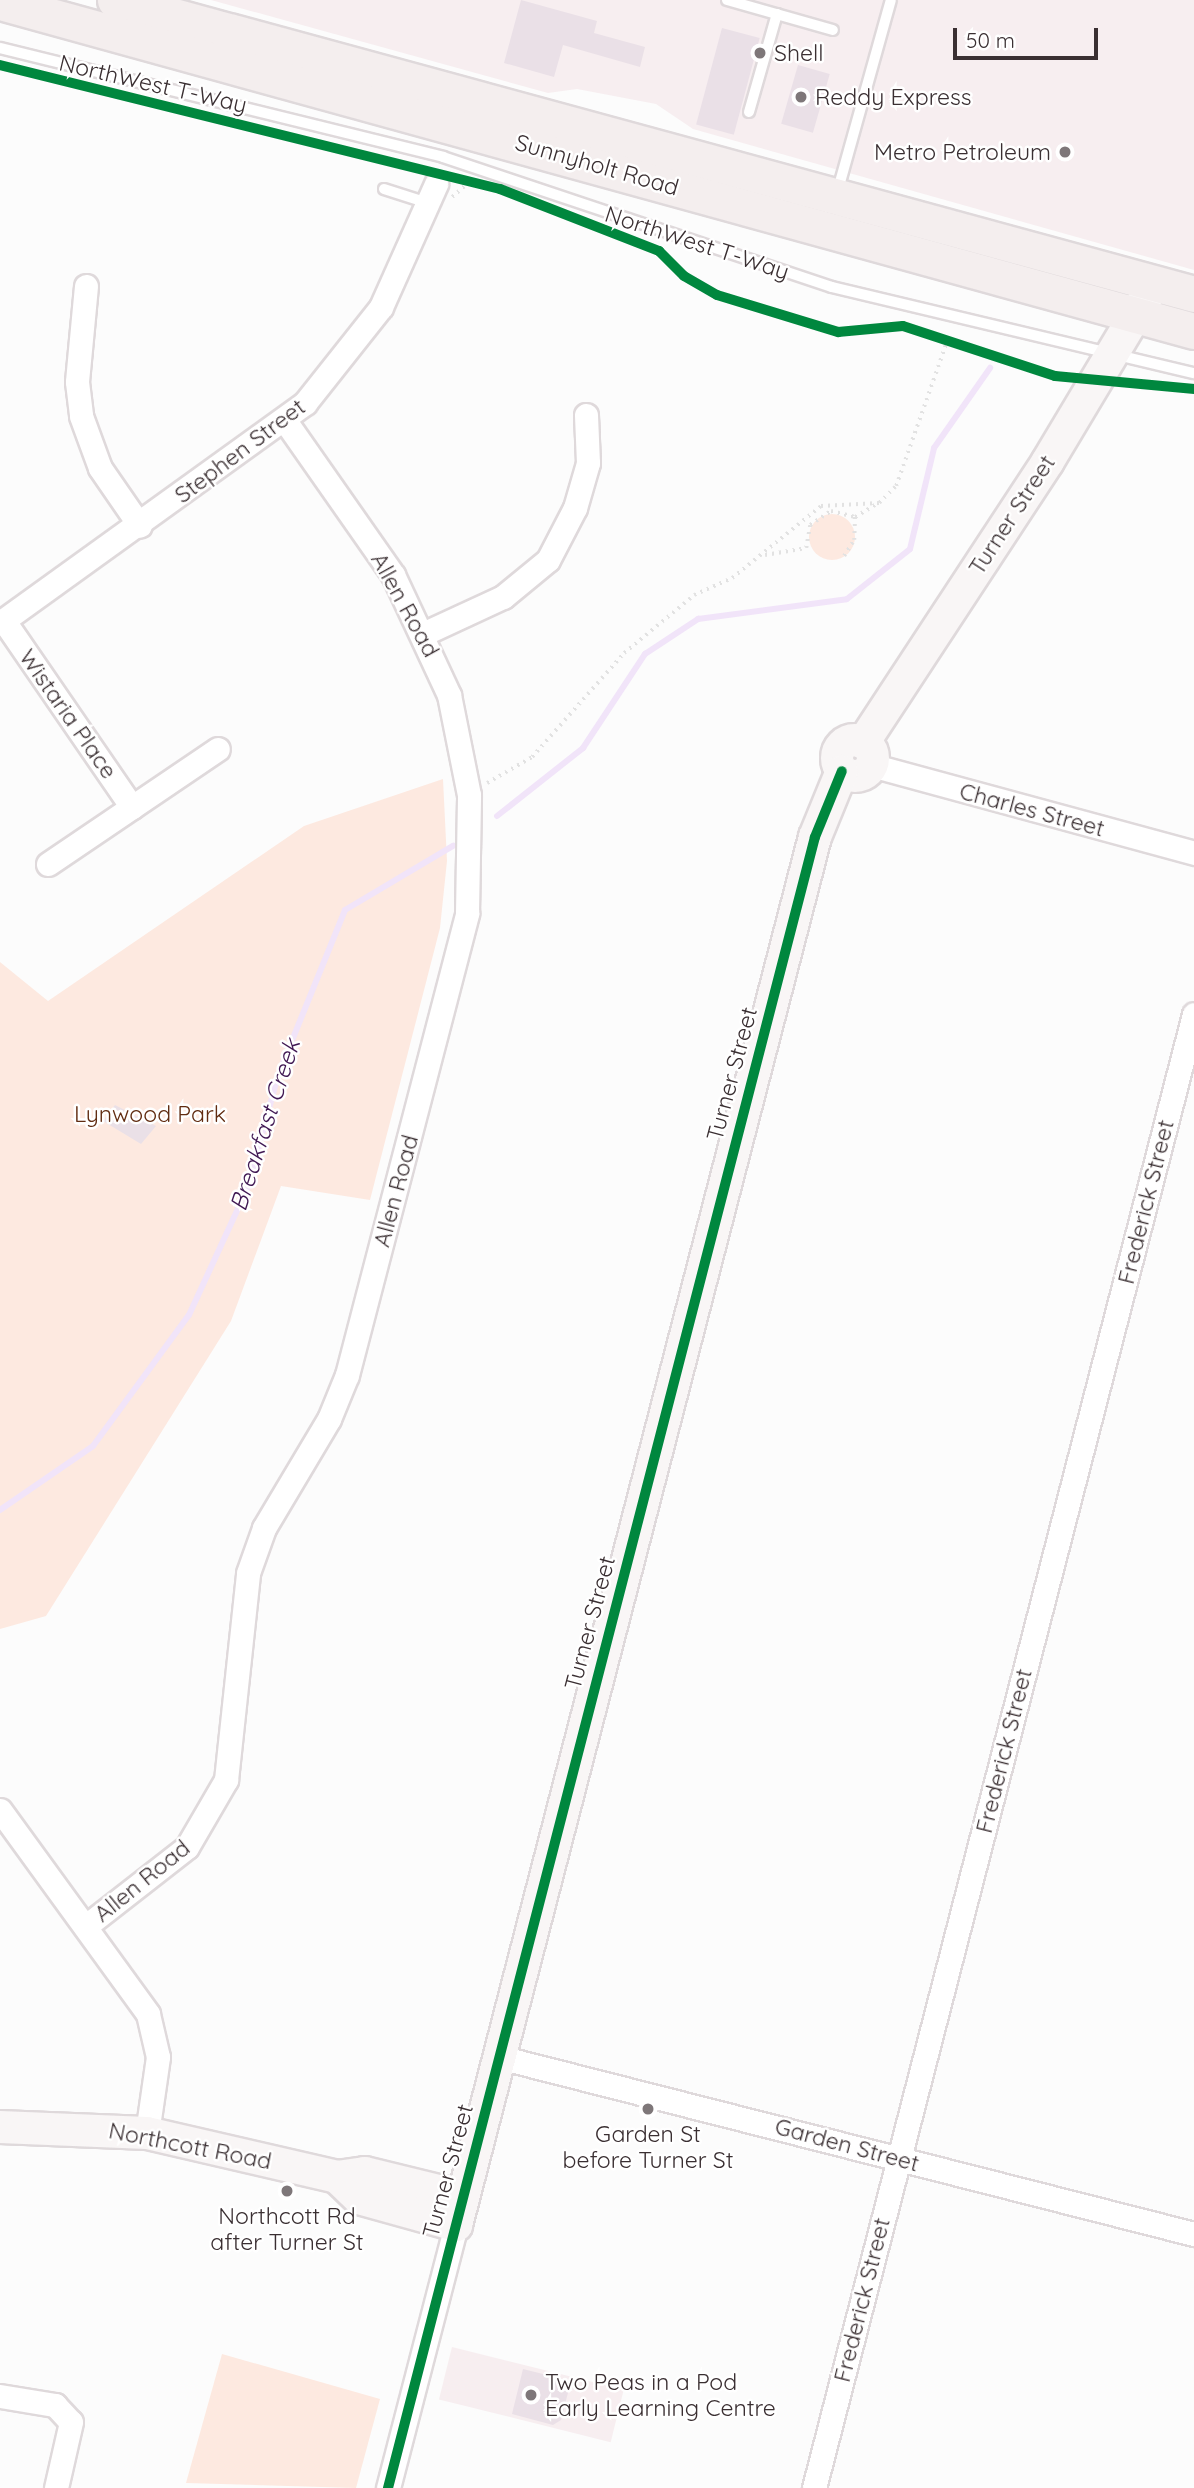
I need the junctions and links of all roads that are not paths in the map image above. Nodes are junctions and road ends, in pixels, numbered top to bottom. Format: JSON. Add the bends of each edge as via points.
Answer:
{"nodes":[{"id":1,"x":115,"y":0,"type":"edge"},
{"id":2,"x":727,"y":0,"type":"edge"},
{"id":3,"x":891,"y":0,"type":"edge"},
{"id":4,"x":0,"y":2,"type":"edge"},
{"id":5,"x":47,"y":8,"type":"edge"},
{"id":6,"x":777,"y":14,"type":"junction"},
{"id":7,"x":833,"y":30,"type":"dead end"},
{"id":8,"x":0,"y":48,"type":"edge"},
{"id":9,"x":749,"y":112,"type":"dead end"},
{"id":10,"x":384,"y":188,"type":"dead end"},
{"id":11,"x":441,"y":188,"type":"joint"},
{"id":12,"x":837,"y":194,"type":"junction"},
{"id":13,"x":1153,"y":283,"type":"junction"},
{"id":14,"x":86,"y":286,"type":"dead end"},
{"id":15,"x":1194,"y":294,"type":"edge"},
{"id":16,"x":1135,"y":318,"type":"junction"},
{"id":17,"x":1194,"y":331,"type":"edge"},
{"id":18,"x":1111,"y":355,"type":"junction"},
{"id":19,"x":1194,"y":373,"type":"edge"},
{"id":20,"x":586,"y":415,"type":"dead end"},
{"id":21,"x":286,"y":422,"type":"junction"},
{"id":22,"x":140,"y":526,"type":"junction"},
{"id":23,"x":2,"y":622,"type":"edge"},
{"id":24,"x":425,"y":632,"type":"junction"},
{"id":25,"x":218,"y":749,"type":"dead end"},
{"id":26,"x":859,"y":759,"type":"junction"},
{"id":27,"x":132,"y":807,"type":"junction"},
{"id":28,"x":1194,"y":853,"type":"edge"},
{"id":29,"x":48,"y":864,"type":"dead end"},
{"id":30,"x":1194,"y":1014,"type":"edge"},
{"id":31,"x":0,"y":1810,"type":"edge"},
{"id":32,"x":86,"y":1926,"type":"junction"},
{"id":33,"x":499,"y":2057,"type":"junction"},
{"id":34,"x":0,"y":2127,"type":"edge"},
{"id":35,"x":147,"y":2133,"type":"junction"},
{"id":36,"x":899,"y":2159,"type":"junction"},
{"id":37,"x":459,"y":2211,"type":"junction"},
{"id":38,"x":1194,"y":2234,"type":"edge"},
{"id":39,"x":0,"y":2396,"type":"edge"},
{"id":40,"x":56,"y":2488,"type":"edge"},
{"id":41,"x":388,"y":2488,"type":"edge"},
{"id":42,"x":814,"y":2488,"type":"edge"}],
"edges":[{"from":1,"to":12,"type":"main road","name":"Sunnyholt Road"},
{"from":2,"to":6,"type":"lane"},
{"from":3,"to":12,"type":"lane"},
{"from":4,"to":5,"type":"main road","name":"Sunnyholt Road"},
{"from":5,"to":16,"type":"main road","name":"Sunnyholt Road"},
{"from":6,"to":7,"type":"lane"},
{"from":6,"to":9,"type":"lane"},
{"from":8,"to":18,"type":"lane","name":"NorthWest T-Way","via":[[430,153],[832,287]]},
{"from":10,"to":11,"type":"lane"},
{"from":11,"to":21,"type":"street","name":"Stephen Street","via":[[369,327]]},
{"from":12,"to":13,"type":"main road","name":"Sunnyholt Road"},
{"from":13,"to":15,"type":"main road","name":"Sunnyholt Road"},
{"from":13,"to":16,"type":"street","name":"Turner Street"},
{"from":14,"to":22,"type":"street","via":[[77,382],[81,416],[100,468]]},
{"from":16,"to":17,"type":"main road","name":"Sunnyholt Road"},
{"from":16,"to":18,"type":"street","name":"Turner Street"},
{"from":18,"to":19,"type":"lane","name":"NorthWest T-Way"},
{"from":18,"to":26,"type":"street","name":"Turner Street"},
{"from":20,"to":24,"type":"street","via":[[588,463],[576,508],[548,561],[513,591]]},
{"from":21,"to":22,"type":"street","name":"Stephen Street"},
{"from":21,"to":24,"type":"street","name":"Allen Road","via":[[393,575]]},
{"from":22,"to":23,"type":"street","name":"Stephen Street"},
{"from":23,"to":27,"type":"street","name":"Wistaria Place"},
{"from":24,"to":32,"type":"street","name":"Allen Road","via":[[457,724],[469,795],[470,881],[456,965],[341,1390],[264,1528],[248,1573],[223,1787],[187,1847]]},
{"from":25,"to":27,"type":"street"},
{"from":26,"to":28,"type":"street","name":"Charles Street"},
{"from":26,"to":33,"type":"street","name":"Turner Street","via":[[815,837]]},
{"from":27,"to":29,"type":"street"},
{"from":30,"to":36,"type":"street","name":"Frederick Street"},
{"from":31,"to":32,"type":"street"},
{"from":32,"to":35,"type":"street","via":[[153,2027],[158,2070]]},
{"from":33,"to":36,"type":"street","name":"Garden Street"},
{"from":33,"to":37,"type":"street","name":"Turner Street"},
{"from":34,"to":35,"type":"street","name":"Northcott Road"},
{"from":35,"to":37,"type":"street","name":"Northcott Road","via":[[337,2177],[365,2173]]},
{"from":36,"to":38,"type":"street","name":"Garden Street"},
{"from":36,"to":42,"type":"street","name":"Frederick Street"},
{"from":37,"to":41,"type":"street","name":"Turner Street"},
{"from":39,"to":40,"type":"street","via":[[55,2404],[71,2422]]}]}
